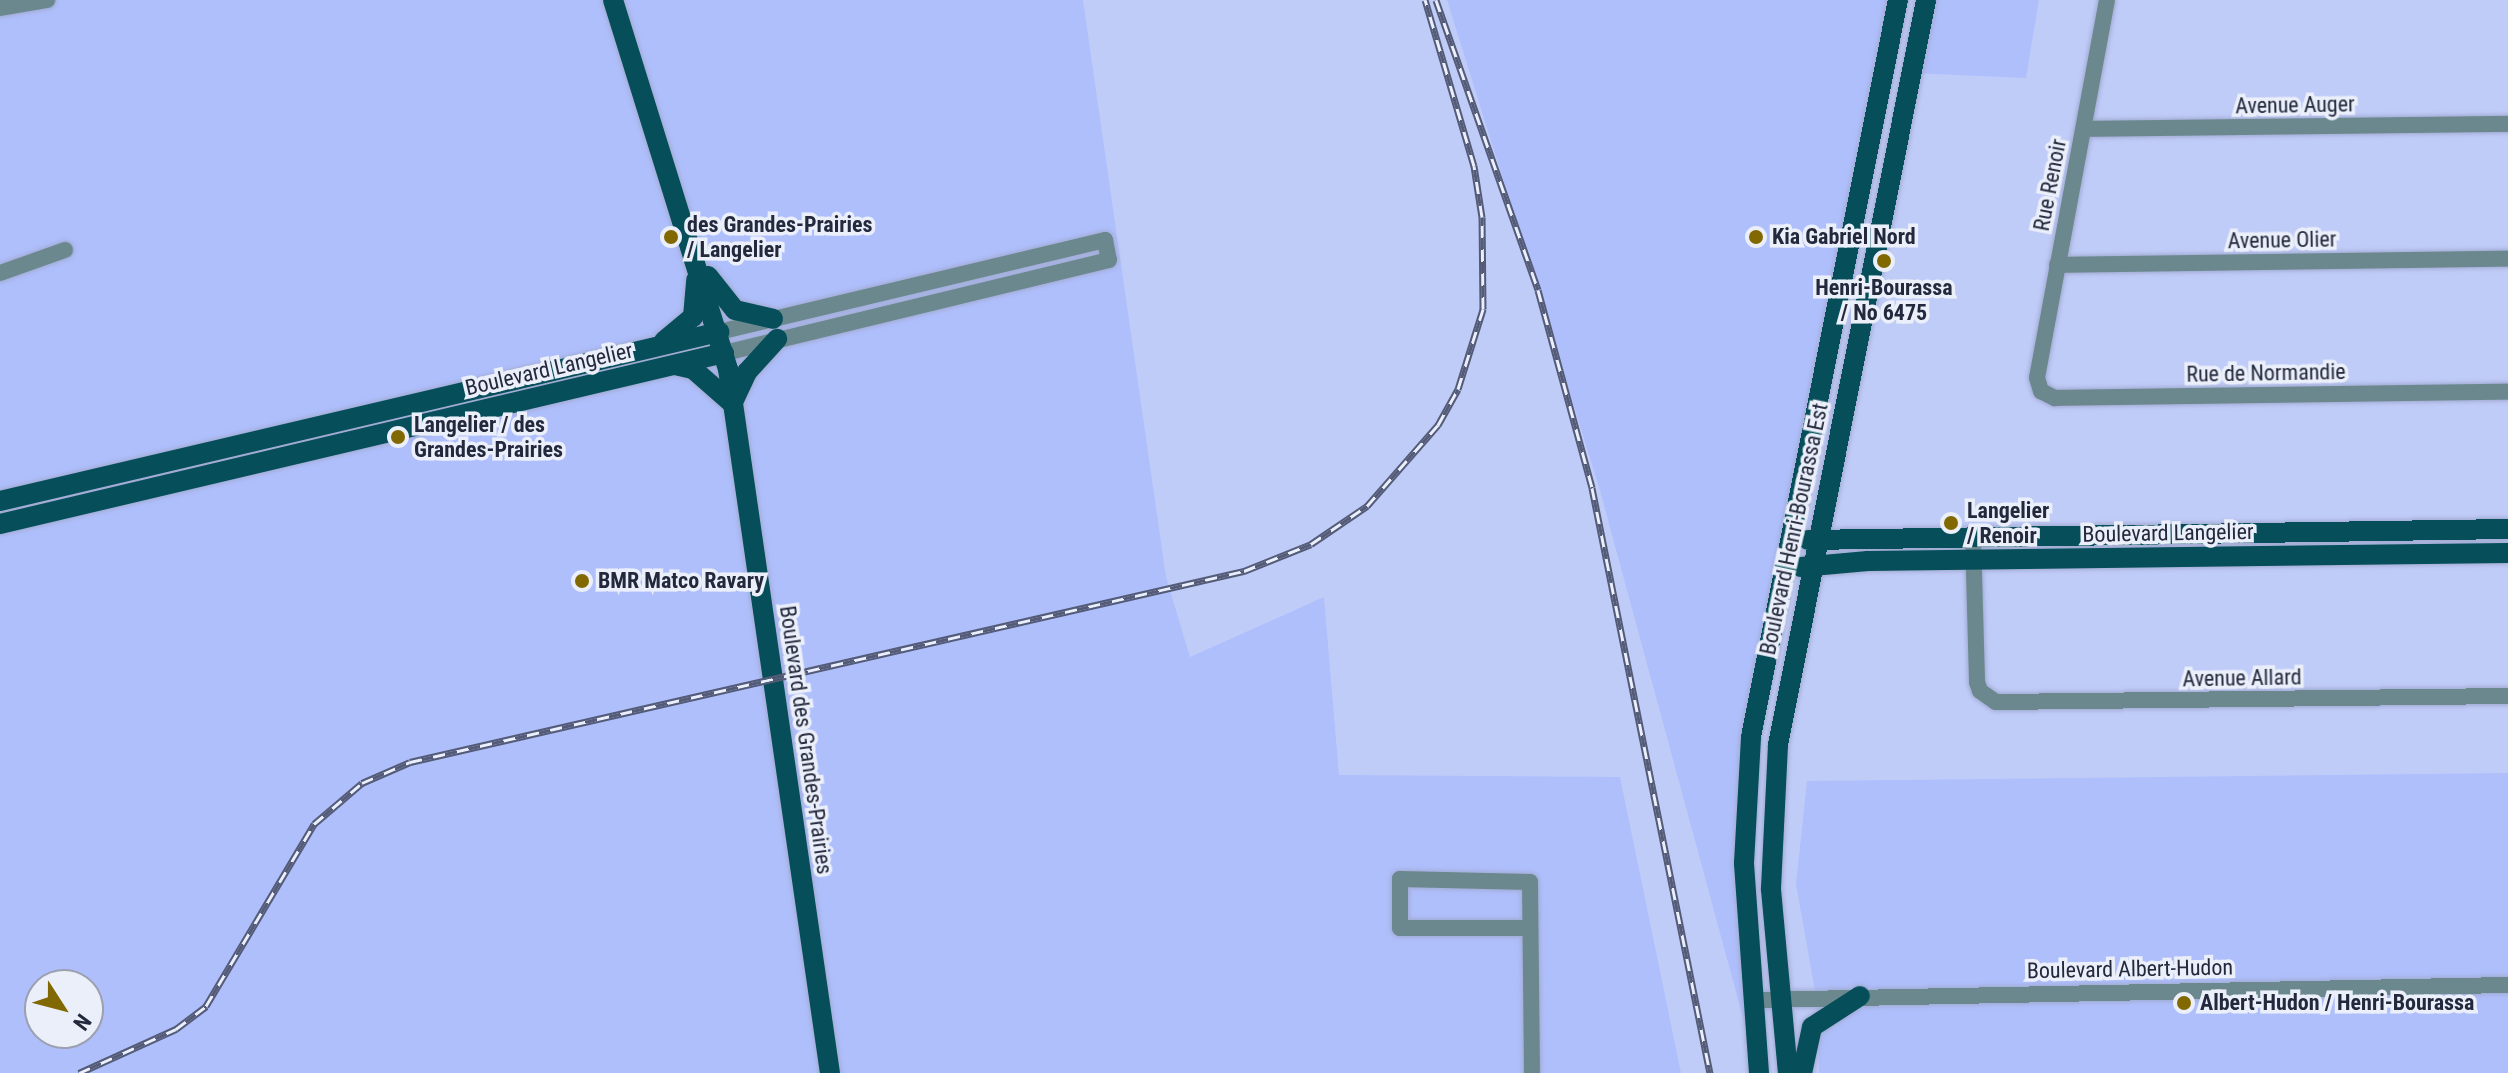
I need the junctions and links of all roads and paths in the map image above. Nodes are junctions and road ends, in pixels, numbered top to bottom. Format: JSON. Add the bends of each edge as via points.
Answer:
{"nodes":[{"id":1,"x":47,"y":0,"type":"edge"},
{"id":2,"x":613,"y":0,"type":"edge"},
{"id":3,"x":1898,"y":0,"type":"edge"},
{"id":4,"x":1926,"y":0,"type":"edge"},
{"id":5,"x":2107,"y":0,"type":"edge"},
{"id":6,"x":0,"y":8,"type":"edge"},
{"id":7,"x":2508,"y":124,"type":"edge"},
{"id":8,"x":2084,"y":129,"type":"junction"},
{"id":9,"x":65,"y":250,"type":"dead end"},
{"id":10,"x":694,"y":252,"type":"junction"},
{"id":11,"x":2508,"y":259,"type":"edge"},
{"id":12,"x":2057,"y":265,"type":"junction"},
{"id":13,"x":0,"y":273,"type":"edge"},
{"id":14,"x":773,"y":319,"type":"junction"},
{"id":15,"x":777,"y":339,"type":"junction"},
{"id":16,"x":722,"y":342,"type":"junction"},
{"id":17,"x":642,"y":351,"type":"junction"},
{"id":18,"x":673,"y":365,"type":"junction"},
{"id":19,"x":2037,"y":378,"type":"joint"},
{"id":20,"x":2508,"y":392,"type":"edge"},
{"id":21,"x":733,"y":404,"type":"junction"},
{"id":22,"x":0,"y":501,"type":"edge"},
{"id":23,"x":0,"y":524,"type":"edge"},
{"id":24,"x":2508,"y":529,"type":"edge"},
{"id":25,"x":1973,"y":537,"type":"junction"},
{"id":26,"x":1818,"y":540,"type":"junction"},
{"id":27,"x":1788,"y":541,"type":"junction"},
{"id":28,"x":2508,"y":553,"type":"edge"},
{"id":29,"x":1973,"y":560,"type":"junction"},
{"id":30,"x":1813,"y":564,"type":"junction"},
{"id":31,"x":1782,"y":573,"type":"junction"},
{"id":32,"x":2508,"y":696,"type":"edge"},
{"id":33,"x":1529,"y":928,"type":"junction"},
{"id":34,"x":2508,"y":985,"type":"edge"},
{"id":35,"x":1782,"y":996,"type":"junction"},
{"id":36,"x":1860,"y":996,"type":"junction"},
{"id":37,"x":1753,"y":1000,"type":"junction"},
{"id":38,"x":830,"y":1073,"type":"edge"},
{"id":39,"x":1532,"y":1073,"type":"edge"},
{"id":40,"x":1759,"y":1073,"type":"edge"},
{"id":41,"x":1788,"y":1073,"type":"edge"},
{"id":42,"x":1802,"y":1073,"type":"edge"}],
"edges":[{"from":1,"to":6,"type":"street"},
{"from":2,"to":10,"type":"main road","name":"Boulevard des Grandes-Prairies"},
{"from":3,"to":27,"type":"main road","name":"Boulevard Henri-Bourassa Est"},
{"from":4,"to":26,"type":"main road","name":"Boulevard Henri-Bourassa Est"},
{"from":5,"to":8,"type":"street","name":"Rue Renoir"},
{"from":7,"to":8,"type":"street","name":"Avenue Auger"},
{"from":8,"to":12,"type":"street","name":"Rue Renoir"},
{"from":9,"to":13,"type":"street"},
{"from":10,"to":14,"type":"main road","via":[[735,310]]},
{"from":10,"to":16,"type":"main road","name":"Boulevard des Grandes-Prairies"},
{"from":10,"to":17,"type":"main road","via":[[693,317],[673,337]]},
{"from":11,"to":12,"type":"street","name":"Avenue Olier"},
{"from":12,"to":19,"type":"street","name":"Rue Renoir"},
{"from":14,"to":15,"type":"street","name":"Boulevard Langelier","via":[[1105,240],[1109,260]]},
{"from":14,"to":16,"type":"street","name":"Boulevard Langelier"},
{"from":15,"to":16,"type":"street","name":"Boulevard Langelier"},
{"from":15,"to":21,"type":"main road","via":[[747,372]]},
{"from":16,"to":17,"type":"main road","name":"Boulevard Langelier"},
{"from":16,"to":18,"type":"main road","name":"Boulevard Langelier"},
{"from":16,"to":21,"type":"main road","name":"Boulevard des Grandes-Prairies"},
{"from":17,"to":22,"type":"main road","name":"Boulevard Langelier"},
{"from":18,"to":21,"type":"main road","via":[[693,369]]},
{"from":18,"to":23,"type":"main road","name":"Boulevard Langelier"},
{"from":19,"to":20,"type":"street","name":"Rue de Normandie","via":[[2041,391],[2055,398]]},
{"from":21,"to":38,"type":"main road","name":"Boulevard des Grandes-Prairies"},
{"from":24,"to":25,"type":"main road","name":"Boulevard Langelier"},
{"from":25,"to":26,"type":"main road","name":"Boulevard Langelier"},
{"from":25,"to":29,"type":"street"},
{"from":26,"to":27,"type":"main road","name":"Boulevard Langelier"},
{"from":26,"to":30,"type":"main road","name":"Boulevard Henri-Bourassa Est"},
{"from":27,"to":31,"type":"main road","name":"Boulevard Henri-Bourassa Est"},
{"from":28,"to":29,"type":"main road","name":"Boulevard Langelier"},
{"from":29,"to":30,"type":"main road","name":"Boulevard Langelier"},
{"from":29,"to":32,"type":"street","name":"Avenue Allard","via":[[1980,691],[2007,704]]},
{"from":30,"to":31,"type":"main road","name":"Boulevard Langelier"},
{"from":30,"to":35,"type":"main road","name":"Boulevard Henri-Bourassa Est","via":[[1789,672],[1773,788],[1772,923]]},
{"from":31,"to":37,"type":"main road","name":"Boulevard Henri-Bourassa Est","via":[[1745,788]]},
{"from":33,"to":33,"type":"street","via":[[1530,882],[1400,879],[1400,928]]},
{"from":33,"to":39,"type":"street"},
{"from":34,"to":36,"type":"street","name":"Boulevard Albert-Hudon"},
{"from":35,"to":36,"type":"street","name":"Boulevard Albert-Hudon"},
{"from":35,"to":37,"type":"street","name":"Boulevard Albert-Hudon"},
{"from":35,"to":41,"type":"main road","name":"Boulevard Henri-Bourassa Est"},
{"from":36,"to":42,"type":"main road","via":[[1812,1027]]},
{"from":37,"to":40,"type":"main road","name":"Boulevard Henri-Bourassa Est"}]}
